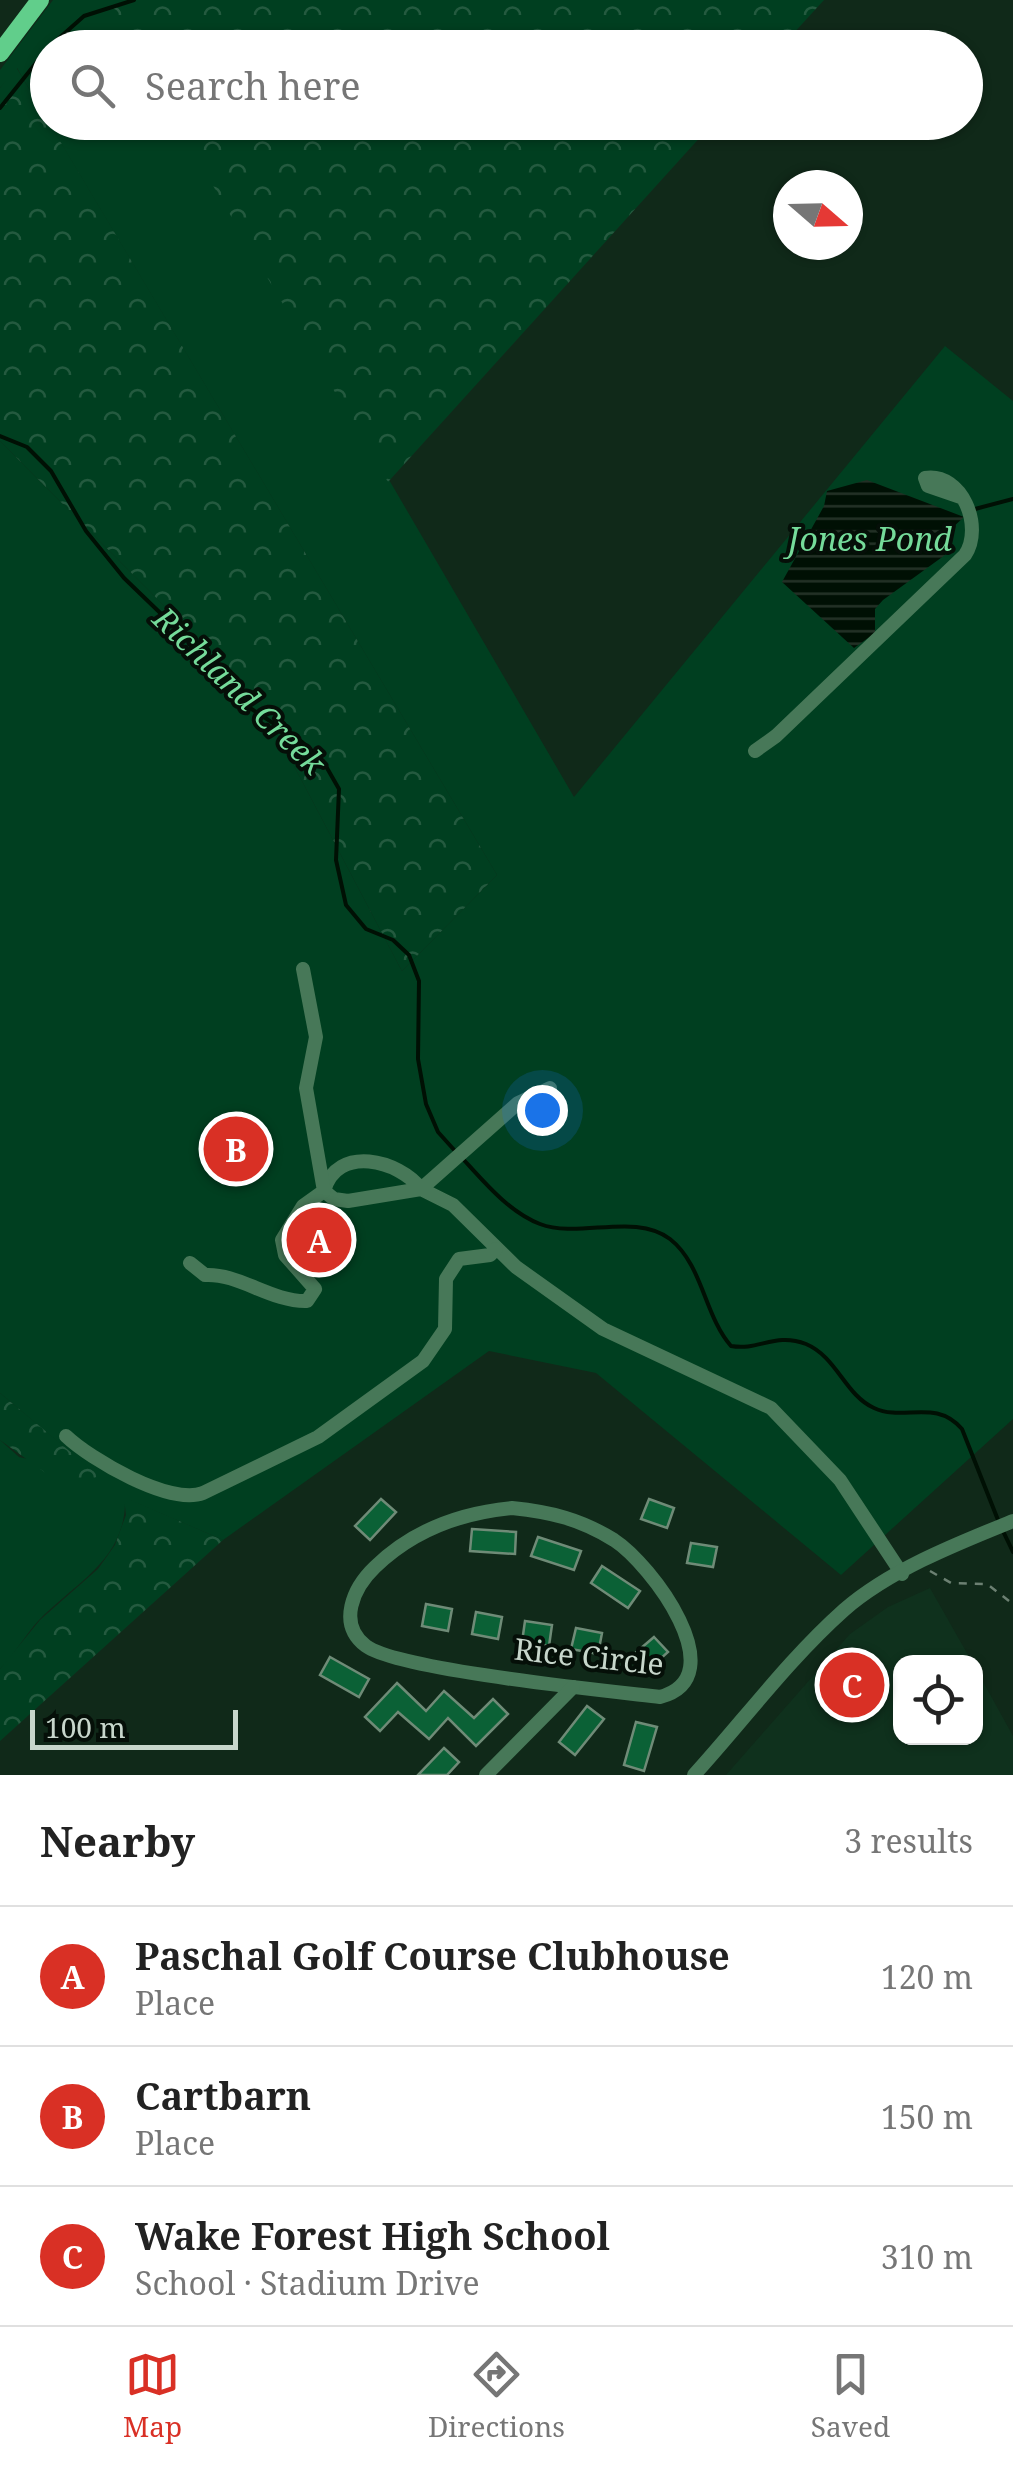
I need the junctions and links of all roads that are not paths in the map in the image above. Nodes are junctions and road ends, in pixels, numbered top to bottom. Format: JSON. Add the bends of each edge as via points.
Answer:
{"nodes":[{"id":1,"x":40,"y":0,"type":"edge"},
{"id":2,"x":0,"y":53,"type":"edge"},
{"id":3,"x":960,"y":497,"type":"dead end"},
{"id":4,"x":755,"y":751,"type":"dead end"},
{"id":5,"x":303,"y":969,"type":"dead end"},
{"id":6,"x":550,"y":1088,"type":"dead end"},
{"id":7,"x":421,"y":1189,"type":"junction"},
{"id":8,"x":324,"y":1191,"type":"junction"},
{"id":9,"x":496,"y":1249,"type":"junction"},
{"id":10,"x":190,"y":1263,"type":"dead end"},
{"id":11,"x":66,"y":1436,"type":"dead end"},
{"id":12,"x":1013,"y":1521,"type":"edge"},
{"id":13,"x":902,"y":1574,"type":"junction"},
{"id":14,"x":573,"y":1687,"type":"junction"},
{"id":15,"x":486,"y":1775,"type":"edge"},
{"id":16,"x":694,"y":1775,"type":"edge"}],
"edges":[{"from":1,"to":2,"type":"main road"},
{"from":3,"to":4,"type":"street","via":[[974,523],[966,555]]},
{"from":5,"to":8,"type":"street","via":[[316,1037],[306,1088]]},
{"from":6,"to":7,"type":"street","via":[[518,1103]]},
{"from":7,"to":8,"type":"street","via":[[348,1200]]},
{"from":7,"to":8,"type":"street","via":[[381,1161],[334,1172]]},
{"from":7,"to":9,"type":"street","via":[[453,1206]]},
{"from":8,"to":10,"type":"street","via":[[302,1206],[282,1240],[284,1255],[314,1284],[307,1301],[265,1295],[205,1275]]},
{"from":9,"to":11,"type":"street","via":[[490,1256],[459,1259],[450,1270],[445,1329],[422,1361],[318,1437],[203,1492],[190,1496],[144,1483],[96,1460]]},
{"from":9,"to":13,"type":"street","via":[[604,1329],[771,1408],[840,1480]]},
{"from":12,"to":13,"type":"street"},
{"from":13,"to":16,"type":"street","via":[[846,1608],[816,1636]]},
{"from":14,"to":14,"type":"street","name":"Rice Circle","via":[[660,1697],[684,1686],[693,1662],[666,1594],[646,1568],[618,1543],[560,1513],[476,1511],[432,1527],[396,1546],[366,1576],[350,1606],[351,1630],[368,1648]]},
{"from":14,"to":15,"type":"street"}]}
